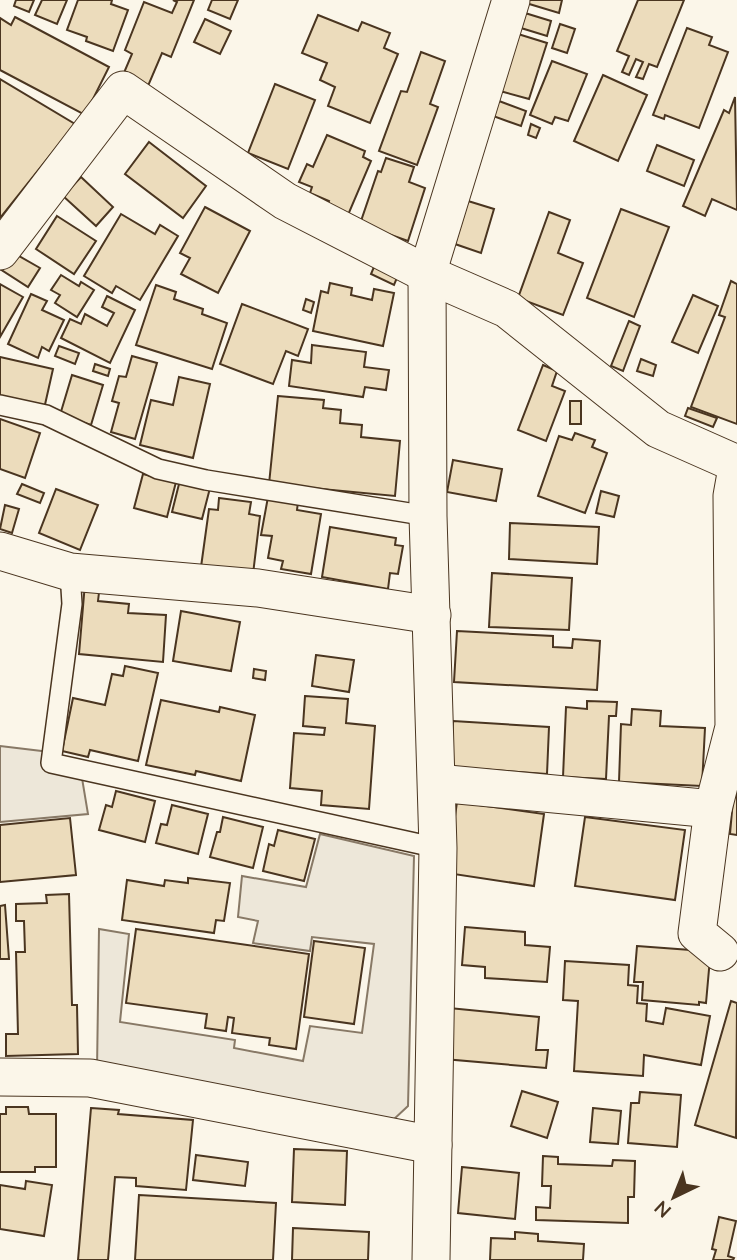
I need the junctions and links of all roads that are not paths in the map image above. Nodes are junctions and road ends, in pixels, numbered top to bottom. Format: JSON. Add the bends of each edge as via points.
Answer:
{"nodes":[{"id":1,"x":511,"y":0,"type":"edge"},
{"id":2,"x":0,"y":251,"type":"edge"},
{"id":3,"x":427,"y":274,"type":"junction"},
{"id":4,"x":0,"y":405,"type":"edge"},
{"id":5,"x":737,"y":466,"type":"edge"},
{"id":6,"x":428,"y":516,"type":"junction"},
{"id":7,"x":0,"y":551,"type":"edge"},
{"id":8,"x":70,"y":572,"type":"junction"},
{"id":9,"x":432,"y":615,"type":"junction"},
{"id":10,"x":437,"y":783,"type":"junction"},
{"id":11,"x":713,"y":808,"type":"junction"},
{"id":12,"x":438,"y":848,"type":"junction"},
{"id":13,"x":720,"y":952,"type":"dead end"},
{"id":14,"x":0,"y":1077,"type":"edge"},
{"id":15,"x":433,"y":1145,"type":"junction"},
{"id":16,"x":431,"y":1260,"type":"edge"}],
"edges":[{"from":1,"to":3,"type":"street"},
{"from":2,"to":3,"type":"street","via":[[123,90],[285,201]]},
{"from":3,"to":5,"type":"street","via":[[507,309],[658,429]]},
{"from":3,"to":6,"type":"street"},
{"from":4,"to":6,"type":"lane","via":[[46,415],[158,469]]},
{"from":5,"to":11,"type":"street","via":[[732,496],[734,727]]},
{"from":6,"to":9,"type":"street"},
{"from":7,"to":8,"type":"street"},
{"from":8,"to":9,"type":"street","via":[[258,588]]},
{"from":8,"to":12,"type":"lane","via":[[72,604],[51,763]]},
{"from":9,"to":10,"type":"street"},
{"from":10,"to":11,"type":"street"},
{"from":10,"to":12,"type":"street"},
{"from":11,"to":13,"type":"street","via":[[697,933]]},
{"from":12,"to":15,"type":"street"},
{"from":14,"to":15,"type":"street","via":[[90,1078]]},
{"from":15,"to":16,"type":"street"}]}
